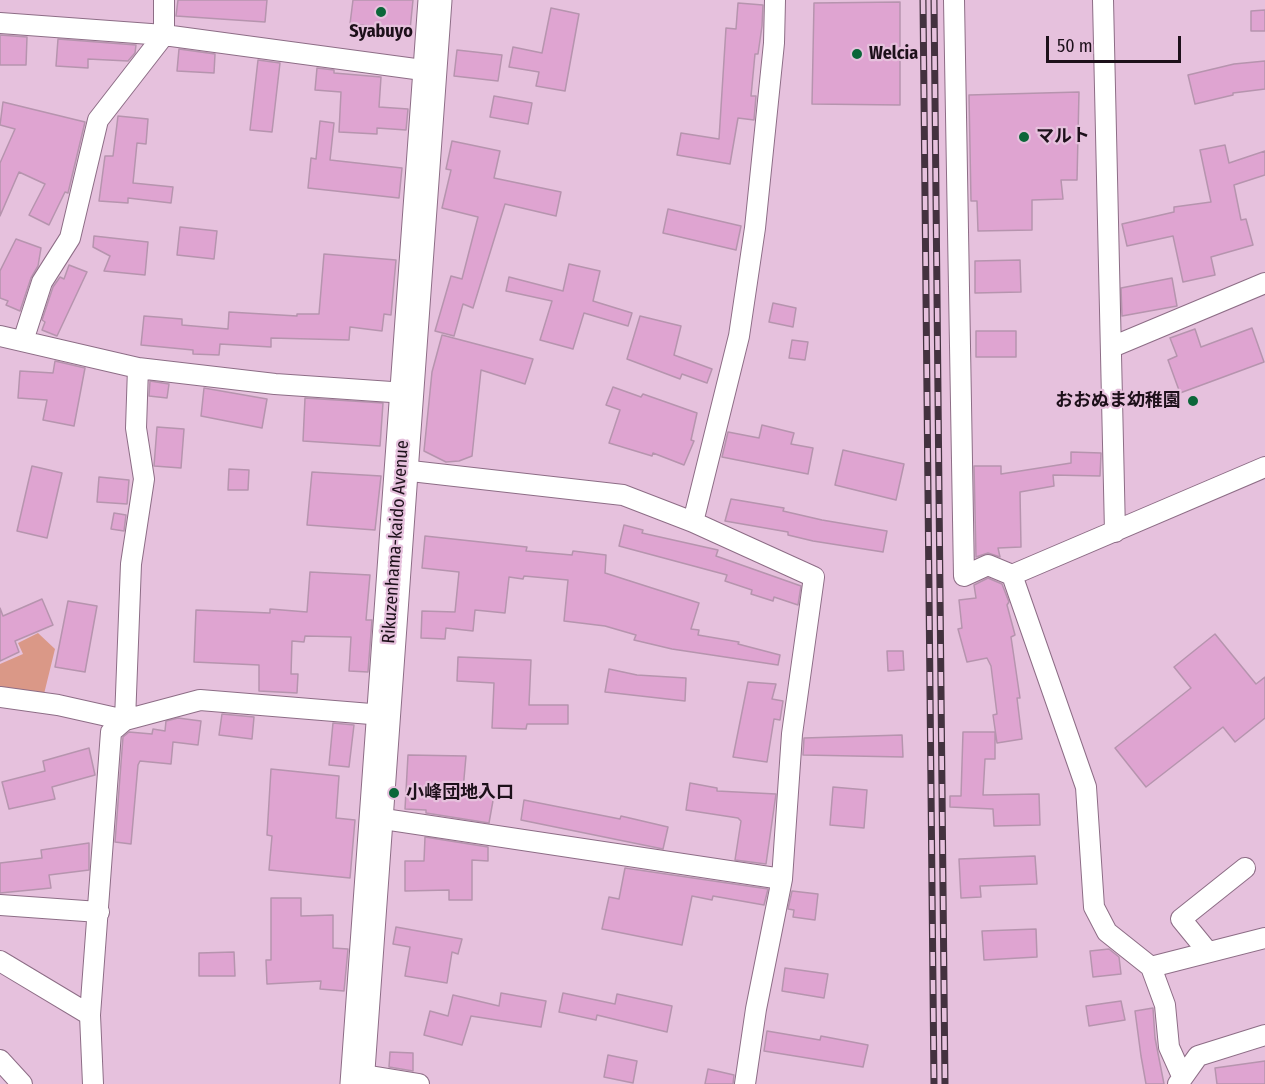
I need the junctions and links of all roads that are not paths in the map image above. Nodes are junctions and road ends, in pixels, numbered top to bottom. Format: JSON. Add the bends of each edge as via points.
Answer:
{"nodes":[{"id":1,"x":164,"y":0,"type":"edge"},
{"id":2,"x":435,"y":0,"type":"edge"},
{"id":3,"x":775,"y":0,"type":"edge"},
{"id":4,"x":954,"y":0,"type":"edge"},
{"id":5,"x":1103,"y":0,"type":"edge"},
{"id":6,"x":0,"y":23,"type":"edge"},
{"id":7,"x":164,"y":35,"type":"junction"},
{"id":8,"x":430,"y":71,"type":"junction"},
{"id":9,"x":1265,"y":283,"type":"edge"},
{"id":10,"x":0,"y":336,"type":"edge"},
{"id":11,"x":23,"y":341,"type":"junction"},
{"id":12,"x":1112,"y":347,"type":"junction"},
{"id":13,"x":138,"y":368,"type":"junction"},
{"id":14,"x":406,"y":393,"type":"junction"},
{"id":15,"x":1265,"y":467,"type":"edge"},
{"id":16,"x":402,"y":470,"type":"junction"},
{"id":17,"x":693,"y":522,"type":"junction"},
{"id":18,"x":1115,"y":532,"type":"junction"},
{"id":19,"x":1012,"y":575,"type":"junction"},
{"id":20,"x":0,"y":697,"type":"edge"},
{"id":21,"x":383,"y":715,"type":"junction"},
{"id":22,"x":125,"y":720,"type":"junction"},
{"id":23,"x":377,"y":818,"type":"junction"},
{"id":24,"x":1245,"y":868,"type":"dead end"},
{"id":25,"x":782,"y":879,"type":"junction"},
{"id":26,"x":0,"y":905,"type":"edge"},
{"id":27,"x":99,"y":912,"type":"junction"},
{"id":28,"x":1265,"y":938,"type":"edge"},
{"id":29,"x":1208,"y":952,"type":"junction"},
{"id":30,"x":0,"y":961,"type":"edge"},
{"id":31,"x":1151,"y":967,"type":"junction"},
{"id":32,"x":90,"y":1015,"type":"junction"},
{"id":33,"x":1265,"y":1035,"type":"edge"},
{"id":34,"x":0,"y":1059,"type":"edge"},
{"id":35,"x":358,"y":1079,"type":"edge"},
{"id":36,"x":1180,"y":1080,"type":"edge"},
{"id":37,"x":22,"y":1084,"type":"edge"},
{"id":38,"x":93,"y":1084,"type":"edge"},
{"id":39,"x":419,"y":1084,"type":"edge"},
{"id":40,"x":745,"y":1084,"type":"edge"}],
"edges":[{"from":1,"to":7,"type":"street"},
{"from":2,"to":8,"type":"highway","name":"Rikuzenhama-kaido Avenue"},
{"from":3,"to":17,"type":"street","via":[[756,217],[739,336]]},
{"from":4,"to":19,"type":"street","via":[[964,576],[988,565]]},
{"from":5,"to":12,"type":"street"},
{"from":6,"to":7,"type":"street"},
{"from":7,"to":8,"type":"street"},
{"from":7,"to":11,"type":"street","via":[[98,120],[70,238],[42,282]]},
{"from":8,"to":14,"type":"highway","name":"Rikuzenhama-kaido Avenue"},
{"from":9,"to":12,"type":"street"},
{"from":10,"to":11,"type":"street"},
{"from":11,"to":13,"type":"street"},
{"from":12,"to":18,"type":"street"},
{"from":13,"to":14,"type":"street","via":[[275,384]]},
{"from":13,"to":22,"type":"street","via":[[136,428],[144,479],[131,564]]},
{"from":14,"to":16,"type":"highway","name":"Rikuzenhama-kaido Avenue"},
{"from":15,"to":18,"type":"street"},
{"from":16,"to":17,"type":"street","via":[[623,495]]},
{"from":16,"to":21,"type":"highway","name":"Rikuzenhama-kaido Avenue"},
{"from":17,"to":25,"type":"street","via":[[814,577],[792,734]]},
{"from":18,"to":19,"type":"street"},
{"from":19,"to":31,"type":"street","via":[[1086,787],[1094,907],[1107,932]]},
{"from":20,"to":22,"type":"street"},
{"from":21,"to":22,"type":"street","via":[[200,700]]},
{"from":21,"to":23,"type":"highway","name":"Rikuzenhama-kaido Avenue"},
{"from":22,"to":27,"type":"street","via":[[111,732]]},
{"from":23,"to":25,"type":"street"},
{"from":23,"to":35,"type":"highway","name":"Rikuzenhama-kaido Avenue"},
{"from":24,"to":29,"type":"street","via":[[1181,919]]},
{"from":25,"to":40,"type":"street"},
{"from":26,"to":27,"type":"street"},
{"from":27,"to":32,"type":"street"},
{"from":28,"to":29,"type":"street"},
{"from":29,"to":31,"type":"street"},
{"from":30,"to":32,"type":"street"},
{"from":31,"to":36,"type":"street","via":[[1165,1005],[1169,1047]]},
{"from":32,"to":38,"type":"street"},
{"from":33,"to":36,"type":"street","via":[[1198,1056]]},
{"from":34,"to":37,"type":"street"},
{"from":35,"to":39,"type":"street"}]}
